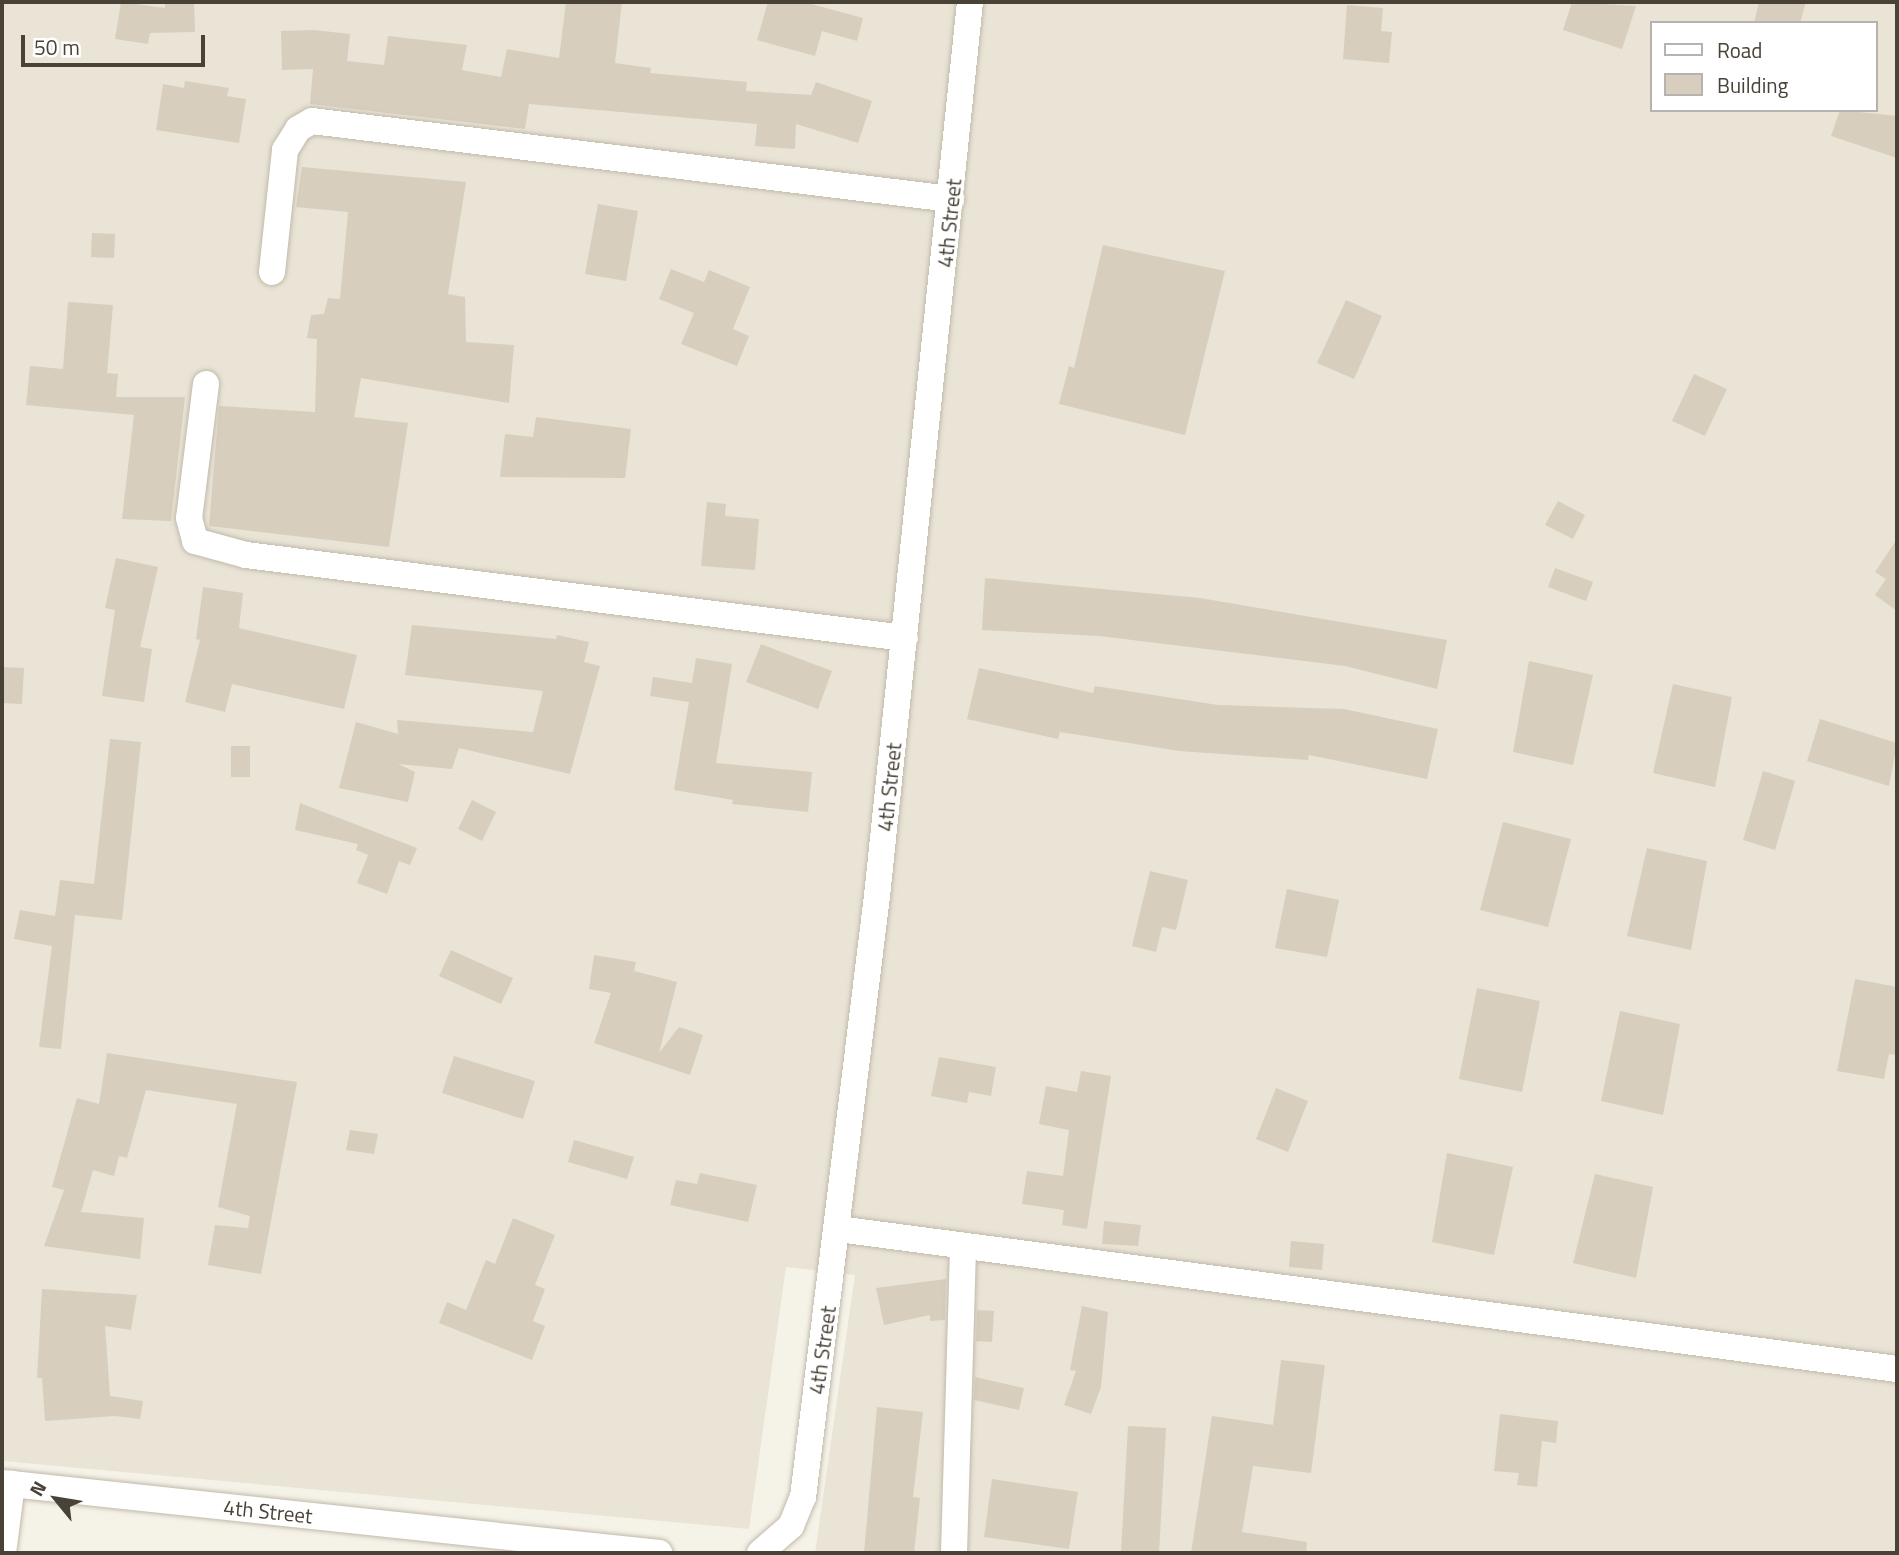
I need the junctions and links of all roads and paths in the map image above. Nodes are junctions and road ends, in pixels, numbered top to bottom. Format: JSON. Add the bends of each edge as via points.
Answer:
{"nodes":[{"id":1,"x":970,"y":2,"type":"edge"},
{"id":2,"x":951,"y":200,"type":"junction"},
{"id":3,"x":272,"y":272,"type":"dead end"},
{"id":4,"x":206,"y":384,"type":"dead end"},
{"id":5,"x":905,"y":638,"type":"junction"},
{"id":6,"x":838,"y":1229,"type":"junction"},
{"id":7,"x":963,"y":1246,"type":"junction"},
{"id":8,"x":1897,"y":1369,"type":"edge"},
{"id":9,"x":7,"y":1483,"type":"edge"},
{"id":10,"x":3,"y":1553,"type":"edge"},
{"id":11,"x":659,"y":1553,"type":"edge"},
{"id":12,"x":760,"y":1553,"type":"edge"},
{"id":13,"x":954,"y":1553,"type":"edge"}],
"edges":[{"from":1,"to":2,"type":"street","name":"4th Street"},
{"from":2,"to":3,"type":"street","via":[[312,121],[298,129],[285,150]]},
{"from":2,"to":5,"type":"street","name":"4th Street"},
{"from":4,"to":5,"type":"street","via":[[190,518],[195,541],[272,559],[442,582],[574,592]]},
{"from":5,"to":6,"type":"street","name":"4th Street"},
{"from":6,"to":7,"type":"street"},
{"from":6,"to":12,"type":"street","name":"4th Street","via":[[803,1497],[791,1526]]},
{"from":7,"to":8,"type":"street"},
{"from":7,"to":13,"type":"street"},
{"from":9,"to":10,"type":"street"},
{"from":9,"to":11,"type":"street","name":"4th Street"}]}
